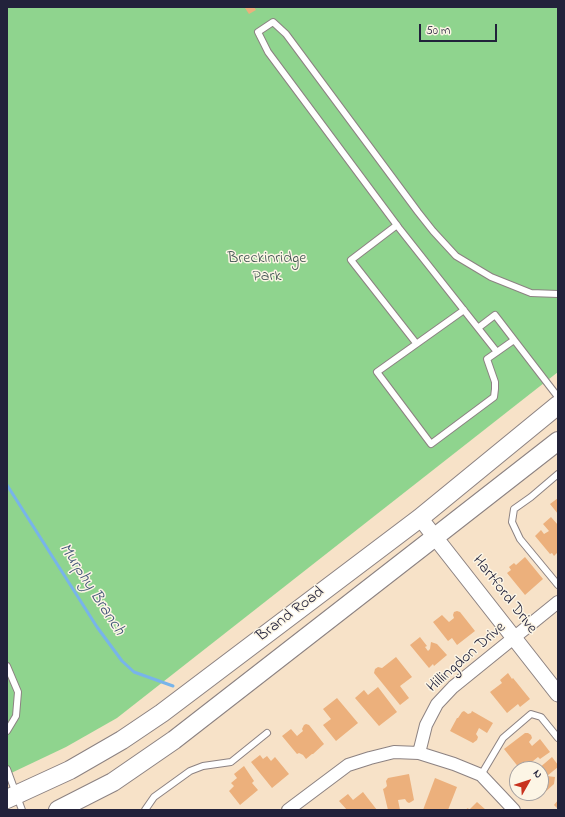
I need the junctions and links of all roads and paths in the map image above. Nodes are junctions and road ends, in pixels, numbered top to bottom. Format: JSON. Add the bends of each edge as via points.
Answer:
{"nodes":[{"id":1,"x":397,"y":225,"type":"junction"},
{"id":2,"x":558,"y":294,"type":"edge"},
{"id":3,"x":464,"y":310,"type":"junction"},
{"id":4,"x":478,"y":328,"type":"junction"},
{"id":5,"x":514,"y":340,"type":"junction"},
{"id":6,"x":416,"y":344,"type":"junction"},
{"id":7,"x":497,"y":352,"type":"junction"},
{"id":8,"x":558,"y":397,"type":"edge"},
{"id":9,"x":558,"y":405,"type":"edge"},
{"id":10,"x":558,"y":441,"type":"edge"},
{"id":11,"x":558,"y":474,"type":"edge"},
{"id":12,"x":420,"y":518,"type":"junction"},
{"id":13,"x":436,"y":537,"type":"junction"},
{"id":14,"x":558,"y":586,"type":"edge"},
{"id":15,"x":558,"y":602,"type":"edge"},
{"id":16,"x":514,"y":637,"type":"junction"},
{"id":17,"x":7,"y":666,"type":"edge"},
{"id":18,"x":558,"y":694,"type":"edge"},
{"id":19,"x":7,"y":731,"type":"edge"},
{"id":20,"x":268,"y":733,"type":"dead end"},
{"id":21,"x":558,"y":738,"type":"edge"},
{"id":22,"x":419,"y":753,"type":"junction"},
{"id":23,"x":7,"y":769,"type":"edge"},
{"id":24,"x":481,"y":775,"type":"junction"},
{"id":25,"x":15,"y":802,"type":"edge"},
{"id":26,"x":58,"y":810,"type":"edge"},
{"id":27,"x":145,"y":810,"type":"edge"},
{"id":28,"x":288,"y":810,"type":"edge"},
{"id":29,"x":514,"y":810,"type":"edge"}],
"edges":[{"from":1,"to":2,"type":"lane","via":[[268,52],[258,32],[273,22],[286,34],[418,212],[456,256],[492,278],[531,293]]},
{"from":1,"to":3,"type":"lane"},
{"from":1,"to":6,"type":"lane","via":[[352,260]]},
{"from":3,"to":4,"type":"lane"},
{"from":3,"to":6,"type":"lane"},
{"from":4,"to":5,"type":"lane","via":[[495,315]]},
{"from":4,"to":7,"type":"lane"},
{"from":5,"to":7,"type":"lane"},
{"from":5,"to":8,"type":"lane"},
{"from":6,"to":7,"type":"lane","via":[[377,372],[431,444],[494,397],[495,382],[487,359]]},
{"from":9,"to":12,"type":"main road","name":"Brand Road"},
{"from":10,"to":13,"type":"main road","name":"Brand Road"},
{"from":11,"to":14,"type":"lane","via":[[514,509],[512,522],[520,539]]},
{"from":12,"to":13,"type":"street","name":"Hartford Drive"},
{"from":12,"to":25,"type":"main road","name":"Brand Road","via":[[162,713],[122,740]]},
{"from":13,"to":16,"type":"street","name":"Hartford Drive"},
{"from":13,"to":26,"type":"main road","name":"Brand Road","via":[[174,740],[113,782]]},
{"from":15,"to":16,"type":"street","name":"Hillingdon Drive"},
{"from":16,"to":18,"type":"street","name":"Hartford Drive"},
{"from":16,"to":22,"type":"street","name":"Hillingdon Drive","via":[[453,687],[437,704],[426,724]]},
{"from":17,"to":19,"type":"lane","via":[[18,692],[16,716]]},
{"from":20,"to":27,"type":"lane","via":[[231,762],[203,766],[190,771],[154,797]]},
{"from":21,"to":24,"type":"lane","via":[[541,717],[531,714],[503,738]]},
{"from":22,"to":24,"type":"street"},
{"from":22,"to":28,"type":"street","via":[[394,752],[348,765]]},
{"from":23,"to":25,"type":"lane"},
{"from":24,"to":29,"type":"street"}]}
